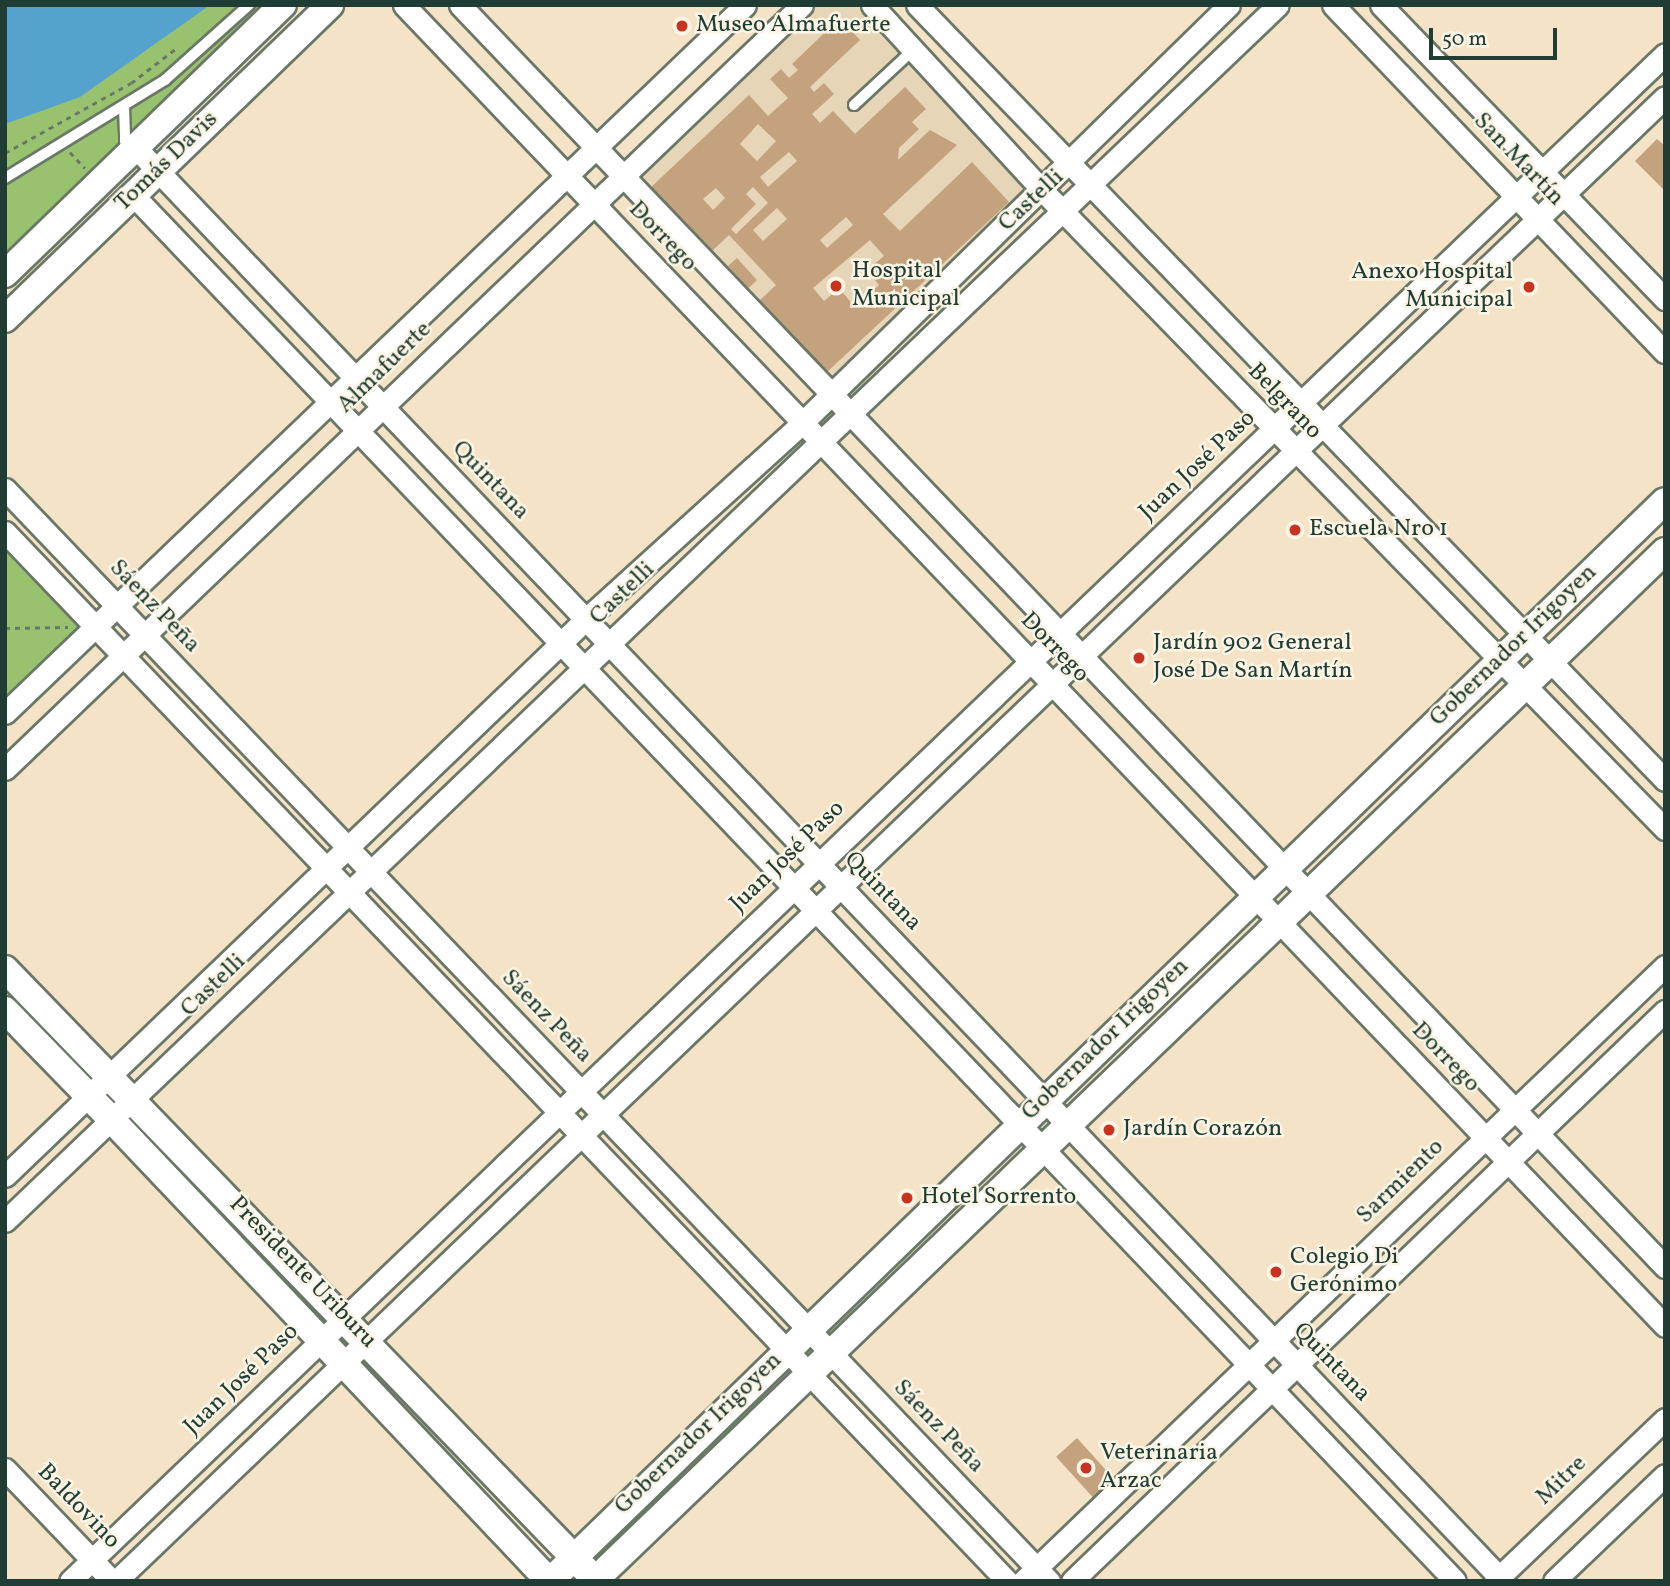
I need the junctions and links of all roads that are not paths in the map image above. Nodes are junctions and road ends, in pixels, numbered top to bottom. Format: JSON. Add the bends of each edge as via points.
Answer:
{"nodes":[{"id":1,"x":249,"y":5,"type":"edge"},
{"id":2,"x":283,"y":5,"type":"edge"},
{"id":3,"x":330,"y":5,"type":"edge"},
{"id":4,"x":404,"y":5,"type":"edge"},
{"id":5,"x":460,"y":5,"type":"edge"},
{"id":6,"x":745,"y":5,"type":"edge"},
{"id":7,"x":802,"y":5,"type":"edge"},
{"id":8,"x":872,"y":5,"type":"edge"},
{"id":9,"x":917,"y":5,"type":"edge"},
{"id":10,"x":1229,"y":5,"type":"edge"},
{"id":11,"x":1278,"y":5,"type":"edge"},
{"id":12,"x":1333,"y":5,"type":"edge"},
{"id":13,"x":1381,"y":5,"type":"edge"},
{"id":14,"x":913,"y":50,"type":"junction"},
{"id":15,"x":1665,"y":54,"type":"edge"},
{"id":16,"x":1665,"y":97,"type":"edge"},
{"id":17,"x":854,"y":105,"type":"dead end"},
{"id":18,"x":124,"y":107,"type":"junction"},
{"id":19,"x":136,"y":148,"type":"junction"},
{"id":20,"x":596,"y":148,"type":"junction"},
{"id":21,"x":1070,"y":165,"type":"junction"},
{"id":22,"x":158,"y":171,"type":"junction"},
{"id":23,"x":1542,"y":172,"type":"junction"},
{"id":24,"x":567,"y":176,"type":"junction"},
{"id":25,"x":624,"y":176,"type":"junction"},
{"id":26,"x":5,"y":178,"type":"edge"},
{"id":27,"x":1089,"y":183,"type":"junction"},
{"id":28,"x":1043,"y":191,"type":"junction"},
{"id":29,"x":1564,"y":193,"type":"junction"},
{"id":30,"x":134,"y":195,"type":"junction"},
{"id":31,"x":1517,"y":196,"type":"junction"},
{"id":32,"x":594,"y":204,"type":"junction"},
{"id":33,"x":1061,"y":208,"type":"junction"},
{"id":34,"x":1538,"y":218,"type":"junction"},
{"id":35,"x":5,"y":274,"type":"edge"},
{"id":36,"x":1665,"y":299,"type":"edge"},
{"id":37,"x":5,"y":319,"type":"edge"},
{"id":38,"x":1665,"y":352,"type":"edge"},
{"id":39,"x":356,"y":378,"type":"junction"},
{"id":40,"x":831,"y":395,"type":"junction"},
{"id":41,"x":331,"y":402,"type":"junction"},
{"id":42,"x":1300,"y":405,"type":"junction"},
{"id":43,"x":383,"y":407,"type":"junction"},
{"id":44,"x":850,"y":414,"type":"junction"},
{"id":45,"x":803,"y":422,"type":"junction"},
{"id":46,"x":1320,"y":425,"type":"junction"},
{"id":47,"x":358,"y":430,"type":"junction"},
{"id":48,"x":1275,"y":430,"type":"junction"},
{"id":49,"x":821,"y":442,"type":"junction"},
{"id":50,"x":1294,"y":451,"type":"junction"},
{"id":51,"x":5,"y":489,"type":"edge"},
{"id":52,"x":1665,"y":501,"type":"edge"},
{"id":53,"x":5,"y":532,"type":"edge"},
{"id":54,"x":1665,"y":551,"type":"edge"},
{"id":55,"x":117,"y":606,"type":"junction"},
{"id":56,"x":586,"y":619,"type":"junction"},
{"id":57,"x":87,"y":627,"type":"junction"},
{"id":58,"x":1060,"y":633,"type":"junction"},
{"id":59,"x":1526,"y":634,"type":"junction"},
{"id":60,"x":145,"y":635,"type":"junction"},
{"id":61,"x":561,"y":643,"type":"junction"},
{"id":62,"x":609,"y":644,"type":"junction"},
{"id":63,"x":123,"y":656,"type":"junction"},
{"id":64,"x":1081,"y":656,"type":"junction"},
{"id":65,"x":1502,"y":657,"type":"junction"},
{"id":66,"x":1551,"y":660,"type":"junction"},
{"id":67,"x":1030,"y":661,"type":"junction"},
{"id":68,"x":584,"y":668,"type":"junction"},
{"id":69,"x":1527,"y":683,"type":"junction"},
{"id":70,"x":1052,"y":684,"type":"junction"},
{"id":71,"x":5,"y":713,"type":"edge"},
{"id":72,"x":5,"y":769,"type":"edge"},
{"id":73,"x":1665,"y":780,"type":"edge"},
{"id":74,"x":1665,"y":829,"type":"edge"},
{"id":75,"x":348,"y":848,"type":"junction"},
{"id":76,"x":819,"y":864,"type":"junction"},
{"id":77,"x":326,"y":868,"type":"junction"},
{"id":78,"x":1284,"y":868,"type":"junction"},
{"id":79,"x":371,"y":872,"type":"junction"},
{"id":80,"x":841,"y":886,"type":"junction"},
{"id":81,"x":794,"y":888,"type":"junction"},
{"id":82,"x":349,"y":892,"type":"junction"},
{"id":83,"x":1308,"y":893,"type":"junction"},
{"id":84,"x":1255,"y":896,"type":"junction"},
{"id":85,"x":816,"y":911,"type":"junction"},
{"id":86,"x":1279,"y":922,"type":"junction"},
{"id":87,"x":1665,"y":966,"type":"edge"},
{"id":88,"x":5,"y":969,"type":"edge"},
{"id":89,"x":5,"y":1010,"type":"edge"},
{"id":90,"x":1665,"y":1011,"type":"edge"},
{"id":91,"x":110,"y":1078,"type":"junction"},
{"id":92,"x":581,"y":1091,"type":"junction"},
{"id":93,"x":89,"y":1096,"type":"junction"},
{"id":94,"x":133,"y":1100,"type":"junction"},
{"id":95,"x":1044,"y":1100,"type":"junction"},
{"id":96,"x":1515,"y":1110,"type":"junction"},
{"id":97,"x":559,"y":1112,"type":"junction"},
{"id":98,"x":603,"y":1114,"type":"junction"},
{"id":99,"x":112,"y":1120,"type":"junction"},
{"id":100,"x":1020,"y":1124,"type":"junction"},
{"id":101,"x":1068,"y":1125,"type":"junction"},
{"id":102,"x":1537,"y":1134,"type":"junction"},
{"id":103,"x":581,"y":1135,"type":"junction"},
{"id":104,"x":1485,"y":1138,"type":"junction"},
{"id":105,"x":1043,"y":1149,"type":"junction"},
{"id":106,"x":1508,"y":1162,"type":"junction"},
{"id":107,"x":5,"y":1175,"type":"edge"},
{"id":108,"x":5,"y":1221,"type":"edge"},
{"id":109,"x":1665,"y":1267,"type":"edge"},
{"id":110,"x":345,"y":1317,"type":"junction"},
{"id":111,"x":1665,"y":1326,"type":"edge"},
{"id":112,"x":808,"y":1329,"type":"junction"},
{"id":113,"x":321,"y":1340,"type":"junction"},
{"id":114,"x":368,"y":1340,"type":"junction"},
{"id":115,"x":1274,"y":1340,"type":"junction"},
{"id":116,"x":786,"y":1350,"type":"junction"},
{"id":117,"x":831,"y":1353,"type":"junction"},
{"id":118,"x":343,"y":1363,"type":"junction"},
{"id":119,"x":1249,"y":1364,"type":"junction"},
{"id":120,"x":1297,"y":1365,"type":"junction"},
{"id":121,"x":809,"y":1374,"type":"junction"},
{"id":122,"x":1272,"y":1389,"type":"junction"},
{"id":123,"x":1665,"y":1419,"type":"edge"},
{"id":124,"x":5,"y":1469,"type":"edge"},
{"id":125,"x":1665,"y":1475,"type":"edge"},
{"id":126,"x":573,"y":1556,"type":"junction"},
{"id":127,"x":92,"y":1560,"type":"junction"},
{"id":128,"x":1036,"y":1576,"type":"edge"},
{"id":129,"x":1499,"y":1579,"type":"edge"},
{"id":130,"x":595,"y":1580,"type":"edge"},
{"id":131,"x":70,"y":1581,"type":"edge"},
{"id":132,"x":114,"y":1581,"type":"edge"},
{"id":133,"x":550,"y":1581,"type":"edge"},
{"id":134,"x":1007,"y":1581,"type":"edge"},
{"id":135,"x":1072,"y":1581,"type":"edge"},
{"id":136,"x":1455,"y":1581,"type":"edge"},
{"id":137,"x":1554,"y":1581,"type":"edge"}],
"edges":[{"from":1,"to":18,"type":"lane","via":[[206,47]]},
{"from":2,"to":19,"type":"street","name":"Tomás Davis"},
{"from":3,"to":22,"type":"street","name":"Tomás Davis"},
{"from":4,"to":24,"type":"street","name":"Dorrego"},
{"from":5,"to":20,"type":"street","name":"Dorrego"},
{"from":6,"to":20,"type":"street","name":"Almafuerte"},
{"from":7,"to":25,"type":"street","name":"Almafuerte"},
{"from":8,"to":14,"type":"street","name":"Belgrano"},
{"from":9,"to":21,"type":"street","name":"Belgrano"},
{"from":10,"to":21,"type":"street","name":"Castelli"},
{"from":11,"to":27,"type":"street","name":"Castelli"},
{"from":12,"to":31,"type":"street","name":"San Martín"},
{"from":13,"to":23,"type":"street","name":"San Martín"},
{"from":14,"to":17,"type":"lane"},
{"from":14,"to":28,"type":"street","name":"Belgrano"},
{"from":15,"to":23,"type":"street","name":"Juan José Paso"},
{"from":16,"to":29,"type":"street"},
{"from":18,"to":19,"type":"lane","via":[[125,141]]},
{"from":18,"to":26,"type":"lane"},
{"from":19,"to":22,"type":"street","name":"Quintana"},
{"from":19,"to":35,"type":"street","name":"Tomás Davis"},
{"from":20,"to":24,"type":"street","name":"Almafuerte"},
{"from":20,"to":25,"type":"street","name":"Dorrego"},
{"from":21,"to":27,"type":"street","name":"Belgrano"},
{"from":21,"to":28,"type":"street","name":"Castelli"},
{"from":22,"to":30,"type":"street","name":"Tomás Davis"},
{"from":22,"to":39,"type":"street","name":"Quintana"},
{"from":23,"to":29,"type":"street","name":"San Martín"},
{"from":23,"to":31,"type":"street","name":"Juan José Paso"},
{"from":24,"to":32,"type":"street","name":"Dorrego"},
{"from":24,"to":39,"type":"street","name":"Almafuerte"},
{"from":25,"to":32,"type":"street","name":"Almafuerte"},
{"from":25,"to":40,"type":"street","name":"Dorrego"},
{"from":27,"to":33,"type":"street","name":"Castelli"},
{"from":27,"to":42,"type":"street","name":"Belgrano"},
{"from":28,"to":33,"type":"street","name":"Belgrano"},
{"from":28,"to":40,"type":"street","name":"Castelli"},
{"from":29,"to":34,"type":"street"},
{"from":29,"to":36,"type":"street","name":"San Martín"},
{"from":30,"to":37,"type":"street","name":"Tomás Davis"},
{"from":30,"to":41,"type":"street"},
{"from":31,"to":34,"type":"street","name":"San Martín"},
{"from":31,"to":42,"type":"street","name":"Juan José Paso"},
{"from":32,"to":43,"type":"street","name":"Almafuerte"},
{"from":32,"to":45,"type":"street","name":"Dorrego"},
{"from":33,"to":44,"type":"street","name":"Castelli"},
{"from":33,"to":48,"type":"street","name":"Belgrano"},
{"from":34,"to":38,"type":"street","name":"San Martín"},
{"from":34,"to":46,"type":"street"},
{"from":39,"to":41,"type":"street","name":"Almafuerte"},
{"from":39,"to":43,"type":"street","name":"Quintana"},
{"from":40,"to":44,"type":"street","name":"Dorrego"},
{"from":40,"to":45,"type":"street","name":"Castelli"},
{"from":41,"to":47,"type":"street"},
{"from":41,"to":55,"type":"street","name":"Almafuerte"},
{"from":42,"to":46,"type":"street","name":"Belgrano"},
{"from":42,"to":48,"type":"street","name":"Juan José Paso"},
{"from":43,"to":47,"type":"street","name":"Almafuerte"},
{"from":43,"to":56,"type":"street","name":"Quintana"},
{"from":44,"to":49,"type":"street","name":"Castelli"},
{"from":44,"to":58,"type":"street","name":"Dorrego"},
{"from":45,"to":49,"type":"street","name":"Dorrego"},
{"from":45,"to":56,"type":"street","name":"Castelli"},
{"from":46,"to":50,"type":"street"},
{"from":46,"to":59,"type":"street","name":"Belgrano"},
{"from":47,"to":60,"type":"street","name":"Almafuerte"},
{"from":47,"to":61,"type":"street"},
{"from":48,"to":50,"type":"street","name":"Belgrano"},
{"from":48,"to":58,"type":"street","name":"Juan José Paso"},
{"from":49,"to":62,"type":"street","name":"Castelli"},
{"from":49,"to":67,"type":"street","name":"Dorrego"},
{"from":50,"to":64,"type":"street"},
{"from":50,"to":65,"type":"street","name":"Belgrano"},
{"from":51,"to":55,"type":"street","name":"Sáenz Peña"},
{"from":52,"to":59,"type":"street","name":"Gobernador Irigoyen"},
{"from":53,"to":57,"type":"street"},
{"from":54,"to":66,"type":"street","name":"Gobernador Irigoyen"},
{"from":55,"to":57,"type":"street","name":"Almafuerte"},
{"from":55,"to":60,"type":"street","name":"Sáenz Peña"},
{"from":56,"to":61,"type":"street","name":"Castelli"},
{"from":56,"to":62,"type":"street","name":"Quintana"},
{"from":57,"to":63,"type":"street"},
{"from":57,"to":71,"type":"street","name":"Almafuerte"},
{"from":58,"to":64,"type":"street","name":"Dorrego"},
{"from":58,"to":67,"type":"street","name":"Juan José Paso"},
{"from":59,"to":65,"type":"street","name":"Gobernador Irigoyen"},
{"from":59,"to":66,"type":"street","name":"Belgrano"},
{"from":60,"to":63,"type":"street","name":"Almafuerte"},
{"from":60,"to":75,"type":"street","name":"Sáenz Peña"},
{"from":61,"to":68,"type":"street"},
{"from":61,"to":75,"type":"street","name":"Castelli"},
{"from":62,"to":68,"type":"street","name":"Castelli"},
{"from":62,"to":76,"type":"street","name":"Quintana"},
{"from":63,"to":72,"type":"street","name":"Almafuerte"},
{"from":63,"to":77,"type":"street"},
{"from":64,"to":70,"type":"street"},
{"from":64,"to":78,"type":"street","name":"Dorrego"},
{"from":65,"to":69,"type":"street","name":"Belgrano"},
{"from":65,"to":78,"type":"street","name":"Gobernador Irigoyen"},
{"from":66,"to":69,"type":"street","name":"Gobernador Irigoyen"},
{"from":66,"to":73,"type":"street","name":"Belgrano"},
{"from":67,"to":70,"type":"street","name":"Dorrego"},
{"from":67,"to":76,"type":"street","name":"Juan José Paso"},
{"from":68,"to":79,"type":"street","name":"Castelli"},
{"from":68,"to":81,"type":"street"},
{"from":69,"to":74,"type":"street","name":"Belgrano"},
{"from":69,"to":83,"type":"street","name":"Gobernador Irigoyen"},
{"from":70,"to":80,"type":"street"},
{"from":70,"to":84,"type":"street","name":"Dorrego"},
{"from":75,"to":77,"type":"street","name":"Castelli"},
{"from":75,"to":79,"type":"street","name":"Sáenz Peña"},
{"from":76,"to":80,"type":"street","name":"Quintana"},
{"from":76,"to":81,"type":"street","name":"Juan José Paso"},
{"from":77,"to":82,"type":"street"},
{"from":77,"to":91,"type":"street","name":"Castelli"},
{"from":78,"to":83,"type":"street","name":"Dorrego"},
{"from":78,"to":84,"type":"street","name":"Gobernador Irigoyen"},
{"from":79,"to":82,"type":"street","name":"Castelli"},
{"from":79,"to":92,"type":"street","name":"Sáenz Peña"},
{"from":80,"to":85,"type":"street"},
{"from":80,"to":95,"type":"street","name":"Quintana"},
{"from":81,"to":85,"type":"street"},
{"from":81,"to":92,"type":"street","name":"Juan José Paso"},
{"from":82,"to":94,"type":"street","name":"Castelli"},
{"from":82,"to":97,"type":"street"},
{"from":83,"to":86,"type":"street","name":"Gobernador Irigoyen"},
{"from":83,"to":96,"type":"street","name":"Dorrego"},
{"from":84,"to":86,"type":"street","name":"Dorrego"},
{"from":84,"to":95,"type":"street","name":"Gobernador Irigoyen"},
{"from":85,"to":98,"type":"street"},
{"from":85,"to":100,"type":"street"},
{"from":86,"to":101,"type":"street","name":"Gobernador Irigoyen"},
{"from":86,"to":104,"type":"street","name":"Dorrego"},
{"from":87,"to":96,"type":"street","name":"Sarmiento"},
{"from":88,"to":91,"type":"street","name":"Presidente Uriburu"},
{"from":89,"to":93,"type":"street","name":"Presidente Uriburu"},
{"from":90,"to":102,"type":"street"},
{"from":91,"to":93,"type":"street","name":"Castelli"},
{"from":91,"to":94,"type":"street","name":"Presidente Uriburu"},
{"from":92,"to":97,"type":"street","name":"Juan José Paso"},
{"from":92,"to":98,"type":"street","name":"Sáenz Peña"},
{"from":93,"to":99,"type":"street","name":"Presidente Uriburu"},
{"from":93,"to":107,"type":"street","name":"Castelli"},
{"from":94,"to":99,"type":"street","name":"Castelli"},
{"from":94,"to":110,"type":"street","name":"Presidente Uriburu"},
{"from":95,"to":100,"type":"street","name":"Gobernador Irigoyen"},
{"from":95,"to":101,"type":"street","name":"Quintana"},
{"from":96,"to":102,"type":"street","name":"Dorrego"},
{"from":96,"to":104,"type":"street","name":"Sarmiento"},
{"from":97,"to":103,"type":"street"},
{"from":97,"to":110,"type":"street","name":"Juan José Paso"},
{"from":98,"to":103,"type":"street"},
{"from":98,"to":112,"type":"street","name":"Sáenz Peña"},
{"from":99,"to":108,"type":"street","name":"Castelli"},
{"from":99,"to":113,"type":"street","name":"Presidente Uriburu"},
{"from":100,"to":105,"type":"street"},
{"from":100,"to":112,"type":"street","name":"Gobernador Irigoyen"},
{"from":101,"to":105,"type":"street","name":"Gobernador Irigoyen"},
{"from":101,"to":115,"type":"street","name":"Quintana"},
{"from":102,"to":106,"type":"street"},
{"from":102,"to":109,"type":"street","name":"Dorrego"},
{"from":103,"to":114,"type":"street"},
{"from":103,"to":116,"type":"street"},
{"from":104,"to":106,"type":"street","name":"Dorrego"},
{"from":104,"to":115,"type":"street","name":"Sarmiento"},
{"from":105,"to":117,"type":"street","name":"Gobernador Irigoyen"},
{"from":105,"to":119,"type":"street"},
{"from":106,"to":111,"type":"street","name":"Dorrego"},
{"from":106,"to":120,"type":"street"},
{"from":110,"to":113,"type":"street","name":"Juan José Paso"},
{"from":110,"to":114,"type":"street","name":"Presidente Uriburu"},
{"from":112,"to":116,"type":"street","name":"Gobernador Irigoyen"},
{"from":112,"to":117,"type":"street","name":"Sáenz Peña"},
{"from":113,"to":118,"type":"street","name":"Presidente Uriburu"},
{"from":113,"to":127,"type":"street","name":"Juan José Paso"},
{"from":114,"to":118,"type":"street"},
{"from":114,"to":126,"type":"street","name":"Presidente Uriburu"},
{"from":115,"to":119,"type":"street","name":"Sarmiento"},
{"from":115,"to":120,"type":"street","name":"Quintana"},
{"from":116,"to":121,"type":"street"},
{"from":116,"to":126,"type":"street","name":"Gobernador Irigoyen"},
{"from":117,"to":121,"type":"street","name":"Gobernador Irigoyen"},
{"from":117,"to":128,"type":"street","name":"Sáenz Peña"},
{"from":118,"to":132,"type":"street"},
{"from":118,"to":133,"type":"street","name":"Presidente Uriburu"},
{"from":119,"to":122,"type":"street"},
{"from":119,"to":128,"type":"street","name":"Sarmiento"},
{"from":120,"to":122,"type":"street"},
{"from":120,"to":129,"type":"street","name":"Quintana"},
{"from":121,"to":130,"type":"street","name":"Gobernador Irigoyen"},
{"from":121,"to":134,"type":"street"},
{"from":122,"to":135,"type":"street"},
{"from":122,"to":136,"type":"street"},
{"from":123,"to":129,"type":"street","name":"Mitre"},
{"from":124,"to":127,"type":"street","name":"Baldovino"},
{"from":125,"to":137,"type":"street"},
{"from":126,"to":130,"type":"street","name":"Presidente Uriburu"},
{"from":126,"to":133,"type":"street","name":"Gobernador Irigoyen"},
{"from":127,"to":131,"type":"street","name":"Juan José Paso"},
{"from":127,"to":132,"type":"street","name":"Baldovino"}]}
